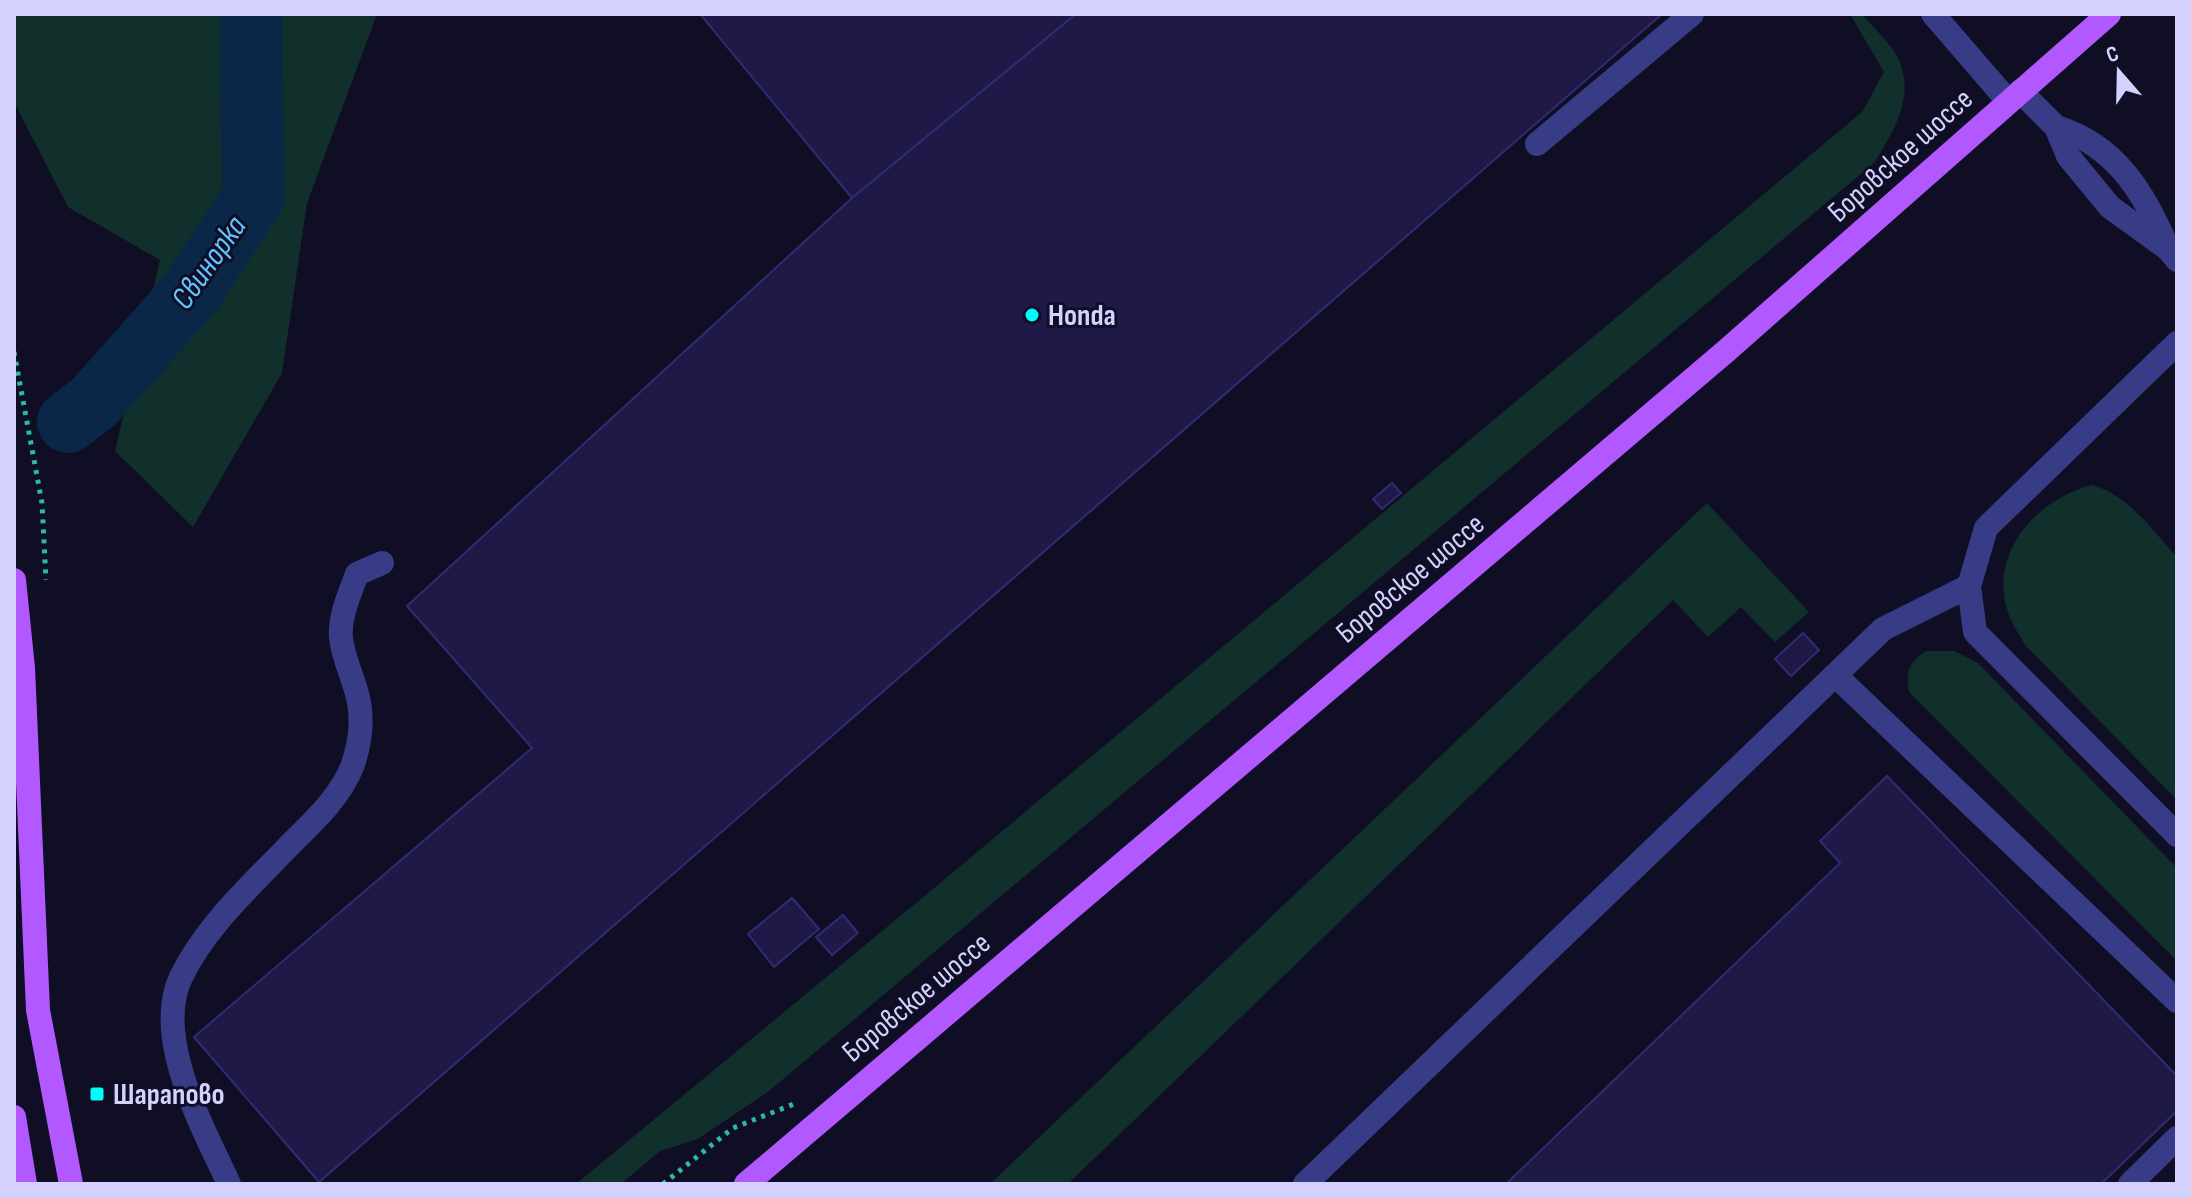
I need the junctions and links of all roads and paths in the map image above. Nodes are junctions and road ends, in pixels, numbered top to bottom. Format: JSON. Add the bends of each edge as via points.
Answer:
{"nodes":[{"id":1,"x":1692,"y":14,"type":"edge"},
{"id":2,"x":1933,"y":14,"type":"edge"},
{"id":3,"x":2109,"y":14,"type":"edge"},
{"id":4,"x":2014,"y":96,"type":"junction"},
{"id":5,"x":2056,"y":127,"type":"junction"},
{"id":6,"x":1537,"y":144,"type":"dead end"},
{"id":7,"x":2172,"y":254,"type":"edge"},
{"id":8,"x":2177,"y":343,"type":"edge"},
{"id":9,"x":382,"y":563,"type":"dead end"},
{"id":10,"x":14,"y":580,"type":"edge"},
{"id":11,"x":1969,"y":586,"type":"junction"},
{"id":12,"x":1835,"y":675,"type":"junction"},
{"id":13,"x":2177,"y":835,"type":"edge"},
{"id":14,"x":2177,"y":1001,"type":"edge"},
{"id":15,"x":806,"y":1099,"type":"dead end"},
{"id":16,"x":14,"y":1117,"type":"edge"},
{"id":17,"x":2177,"y":1138,"type":"edge"},
{"id":18,"x":25,"y":1184,"type":"edge"},
{"id":19,"x":71,"y":1184,"type":"edge"},
{"id":20,"x":229,"y":1184,"type":"edge"},
{"id":21,"x":663,"y":1184,"type":"edge"},
{"id":22,"x":746,"y":1184,"type":"edge"},
{"id":23,"x":1305,"y":1184,"type":"edge"},
{"id":24,"x":2130,"y":1184,"type":"edge"}],
"edges":[{"from":1,"to":6,"type":"lane"},
{"from":2,"to":4,"type":"lane"},
{"from":3,"to":4,"type":"main road","name":"Боровское шоссе"},
{"from":4,"to":5,"type":"lane"},
{"from":4,"to":22,"type":"main road","name":"Боровское шоссе","via":[[1725,352]]},
{"from":5,"to":7,"type":"lane","via":[[2068,156],[2103,199]]},
{"from":5,"to":7,"type":"lane","via":[[2079,134],[2104,152],[2149,205]]},
{"from":8,"to":11,"type":"lane","via":[[1986,528]]},
{"from":9,"to":20,"type":"lane","via":[[357,574],[340,635],[362,718],[359,743],[339,794],[241,894],[198,948],[180,980],[173,1008],[181,1070]]},
{"from":10,"to":19,"type":"main road","via":[[23,668],[38,1010]]},
{"from":11,"to":12,"type":"lane","via":[[1883,629]]},
{"from":11,"to":13,"type":"lane","via":[[1975,632]]},
{"from":12,"to":14,"type":"lane"},
{"from":12,"to":23,"type":"lane"},
{"from":15,"to":21,"type":"path","via":[[733,1128]]},
{"from":16,"to":18,"type":"main road"},
{"from":17,"to":24,"type":"lane"}]}
